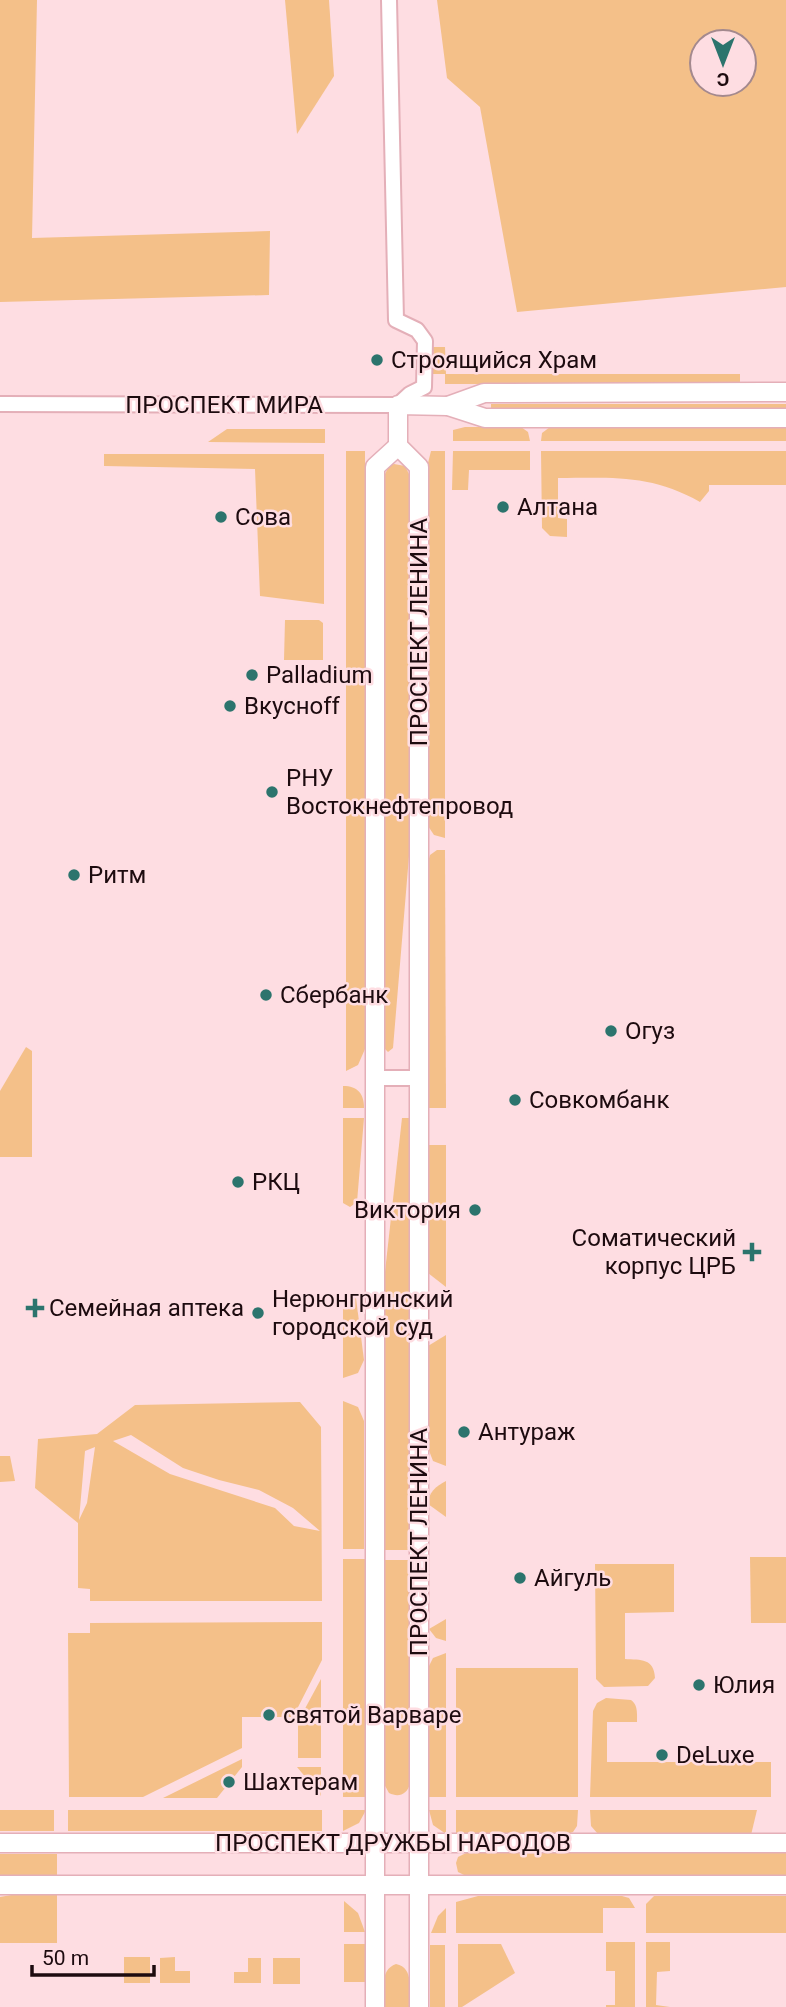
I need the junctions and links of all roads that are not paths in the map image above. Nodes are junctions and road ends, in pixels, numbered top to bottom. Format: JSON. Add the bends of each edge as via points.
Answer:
{"nodes":[{"id":1,"x":389,"y":0,"type":"edge"},
{"id":2,"x":786,"y":392,"type":"edge"},
{"id":3,"x":0,"y":404,"type":"edge"},
{"id":4,"x":398,"y":405,"type":"junction"},
{"id":5,"x":449,"y":406,"type":"junction"},
{"id":6,"x":786,"y":418,"type":"edge"},
{"id":7,"x":398,"y":446,"type":"junction"},
{"id":8,"x":375,"y":1077,"type":"junction"},
{"id":9,"x":419,"y":1077,"type":"junction"},
{"id":10,"x":0,"y":1843,"type":"edge"},
{"id":11,"x":374,"y":1843,"type":"junction"},
{"id":12,"x":419,"y":1843,"type":"junction"},
{"id":13,"x":786,"y":1843,"type":"edge"},
{"id":14,"x":0,"y":1885,"type":"edge"},
{"id":15,"x":374,"y":1885,"type":"junction"},
{"id":16,"x":419,"y":1885,"type":"junction"},
{"id":17,"x":786,"y":1885,"type":"edge"},
{"id":18,"x":374,"y":2007,"type":"edge"},
{"id":19,"x":419,"y":2007,"type":"edge"}],
"edges":[{"from":1,"to":4,"type":"street","via":[[396,320],[417,330],[425,341],[424,387]]},
{"from":2,"to":5,"type":"street","name":"ПРОСПЕКТ МИРА","via":[[484,393]]},
{"from":3,"to":4,"type":"street","name":"ПРОСПЕКТ МИРА"},
{"from":4,"to":5,"type":"street","name":"ПРОСПЕКТ МИРА"},
{"from":4,"to":7,"type":"street"},
{"from":5,"to":6,"type":"street","name":"ПРОСПЕКТ МИРА","via":[[485,418]]},
{"from":7,"to":8,"type":"street","name":"ПРОСПЕКТ ЛЕНИНА","via":[[375,467]]},
{"from":7,"to":9,"type":"street","name":"ПРОСПЕКТ ЛЕНИНА","via":[[419,467]]},
{"from":8,"to":9,"type":"street"},
{"from":8,"to":11,"type":"street","name":"ПРОСПЕКТ ЛЕНИНА"},
{"from":9,"to":12,"type":"street","name":"ПРОСПЕКТ ЛЕНИНА"},
{"from":10,"to":11,"type":"street","name":"ПРОСПЕКТ ДРУЖБЫ НАРОДОВ"},
{"from":11,"to":12,"type":"street","name":"ПРОСПЕКТ ДРУЖБЫ НАРОДОВ"},
{"from":11,"to":15,"type":"street","name":"ПРОСПЕКТ ЛЕНИНА"},
{"from":12,"to":13,"type":"street","name":"ПРОСПЕКТ ДРУЖБЫ НАРОДОВ"},
{"from":12,"to":16,"type":"street","name":"ПРОСПЕКТ ЛЕНИНА"},
{"from":14,"to":15,"type":"street","name":"ПРОСПЕКТ ДРУЖБЫ НАРОДОВ"},
{"from":15,"to":16,"type":"street","name":"ПРОСПЕКТ ДРУЖБЫ НАРОДОВ"},
{"from":15,"to":18,"type":"street","name":"ПРОСПЕКТ ЛЕНИНА"},
{"from":16,"to":17,"type":"street","name":"ПРОСПЕКТ ДРУЖБЫ НАРОДОВ"},
{"from":16,"to":19,"type":"street","name":"ПРОСПЕКТ ЛЕНИНА"}]}
